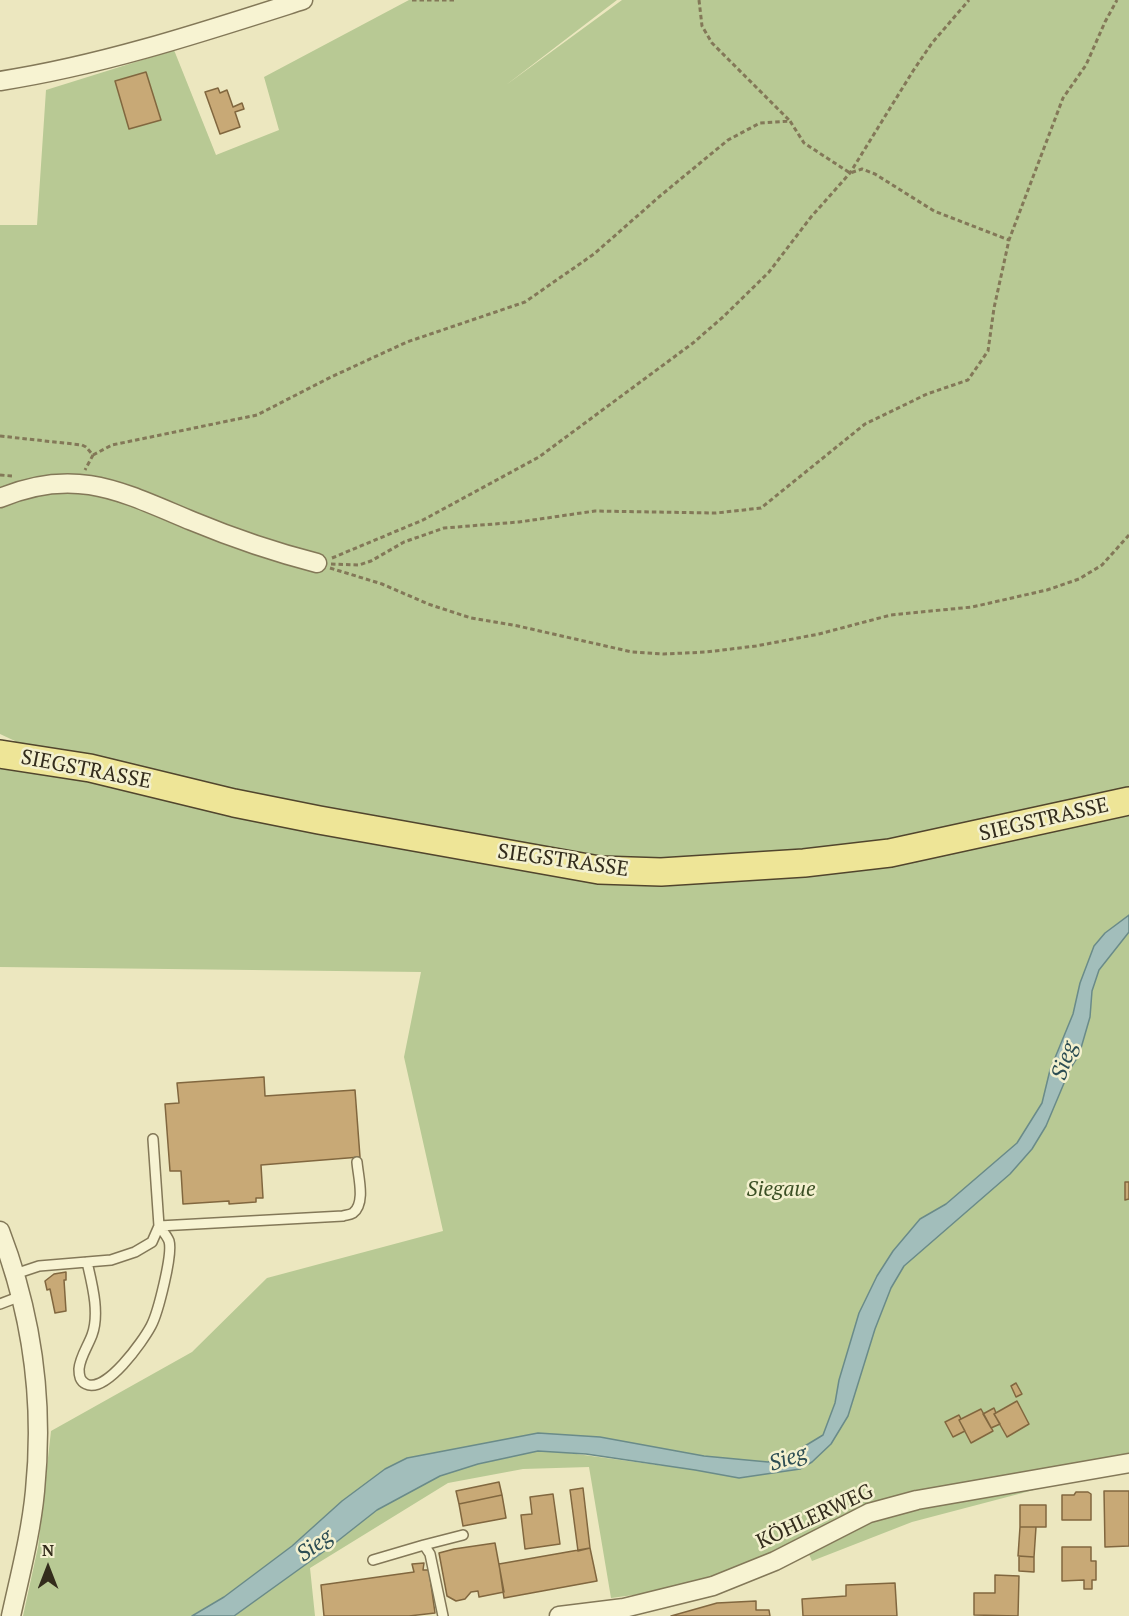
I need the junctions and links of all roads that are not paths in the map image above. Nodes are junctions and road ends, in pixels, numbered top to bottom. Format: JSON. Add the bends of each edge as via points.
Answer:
{"nodes":[{"id":1,"x":303,"y":0,"type":"edge"},
{"id":2,"x":0,"y":81,"type":"edge"},
{"id":3,"x":0,"y":498,"type":"edge"},
{"id":4,"x":317,"y":563,"type":"road end"},
{"id":5,"x":0,"y":754,"type":"edge"},
{"id":6,"x":1129,"y":801,"type":"edge"},
{"id":7,"x":153,"y":1139,"type":"dead end"},
{"id":8,"x":357,"y":1162,"type":"dead end"},
{"id":9,"x":159,"y":1226,"type":"junction"},
{"id":10,"x":0,"y":1231,"type":"edge"},
{"id":11,"x":87,"y":1262,"type":"junction"},
{"id":12,"x":15,"y":1274,"type":"junction"},
{"id":13,"x":21,"y":1296,"type":"junction"},
{"id":14,"x":0,"y":1304,"type":"edge"},
{"id":15,"x":1129,"y":1463,"type":"edge"},
{"id":16,"x":463,"y":1535,"type":"dead end"},
{"id":17,"x":424,"y":1545,"type":"junction"},
{"id":18,"x":373,"y":1560,"type":"dead end"},
{"id":19,"x":605,"y":1613,"type":"edge"},
{"id":20,"x":10,"y":1616,"type":"edge"},
{"id":21,"x":443,"y":1616,"type":"edge"},
{"id":22,"x":558,"y":1616,"type":"edge"}],
"edges":[{"from":1,"to":2,"type":"street","via":[[179,39],[47,74]]},
{"from":3,"to":4,"type":"street","via":[[42,484],[101,486],[136,496],[245,542]]},
{"from":5,"to":6,"type":"main road","name":"SIEGSTRASSE","via":[[90,768],[234,804],[599,870],[661,872],[890,853]]},
{"from":7,"to":9,"type":"lane"},
{"from":8,"to":9,"type":"lane","via":[[359,1204],[343,1216]]},
{"from":9,"to":11,"type":"lane","via":[[152,1242],[135,1252]]},
{"from":9,"to":11,"type":"lane","via":[[169,1242],[162,1298],[152,1326],[110,1378],[91,1386],[80,1378],[79,1366],[93,1332],[92,1282]]},
{"from":10,"to":12,"type":"street"},
{"from":11,"to":12,"type":"lane","via":[[39,1266]]},
{"from":12,"to":13,"type":"street"},
{"from":13,"to":14,"type":"lane"},
{"from":13,"to":20,"type":"street","via":[[34,1361],[37,1466],[30,1529]]},
{"from":15,"to":19,"type":"street","name":"KÖHLERWEG","via":[[890,1506],[844,1524],[742,1576]]},
{"from":16,"to":17,"type":"lane"},
{"from":17,"to":18,"type":"lane"},
{"from":17,"to":21,"type":"lane","via":[[430,1554]]},
{"from":19,"to":22,"type":"street","name":"KÖHLERWEG"}]}
